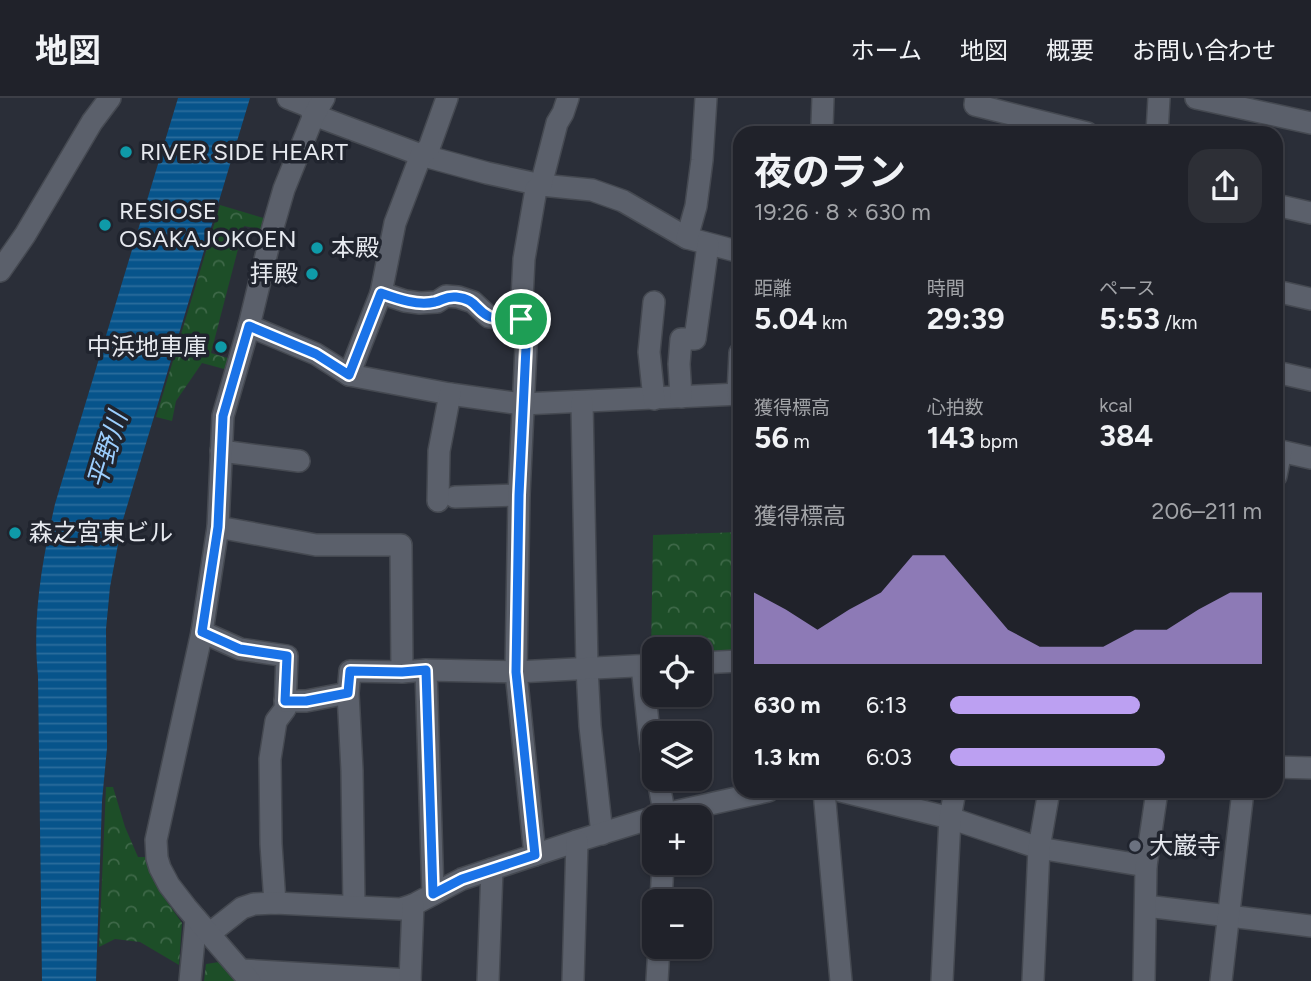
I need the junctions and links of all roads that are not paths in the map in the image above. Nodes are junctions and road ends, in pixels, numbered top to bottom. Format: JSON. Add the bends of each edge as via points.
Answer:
{"nodes":[{"id":1,"x":110,"y":98,"type":"edge"},
{"id":2,"x":288,"y":98,"type":"edge"},
{"id":3,"x":447,"y":98,"type":"edge"},
{"id":4,"x":568,"y":98,"type":"edge"},
{"id":5,"x":706,"y":98,"type":"edge"},
{"id":6,"x":823,"y":98,"type":"edge"},
{"id":7,"x":976,"y":98,"type":"edge"},
{"id":8,"x":1159,"y":98,"type":"edge"},
{"id":9,"x":1196,"y":98,"type":"edge"},
{"id":10,"x":319,"y":106,"type":"edge"},
{"id":11,"x":1311,"y":123,"type":"edge"},
{"id":12,"x":822,"y":126,"type":"edge"},
{"id":13,"x":1059,"y":126,"type":"edge"},
{"id":14,"x":1157,"y":126,"type":"edge"},
{"id":15,"x":421,"y":155,"type":"junction"},
{"id":16,"x":541,"y":184,"type":"junction"},
{"id":17,"x":1283,"y":207,"type":"edge"},
{"id":18,"x":1311,"y":213,"type":"edge"},
{"id":19,"x":687,"y":238,"type":"junction"},
{"id":20,"x":709,"y":245,"type":"junction"},
{"id":21,"x":733,"y":250,"type":"edge"},
{"id":22,"x":0,"y":271,"type":"edge"},
{"id":23,"x":381,"y":293,"type":"junction"},
{"id":24,"x":1283,"y":293,"type":"edge"},
{"id":25,"x":1311,"y":299,"type":"edge"},
{"id":26,"x":654,"y":302,"type":"dead end"},
{"id":27,"x":521,"y":319,"type":"junction"},
{"id":28,"x":249,"y":326,"type":"junction"},
{"id":29,"x":1283,"y":374,"type":"edge"},
{"id":30,"x":349,"y":375,"type":"junction"},
{"id":31,"x":1311,"y":380,"type":"edge"},
{"id":32,"x":450,"y":394,"type":"junction"},
{"id":33,"x":733,"y":394,"type":"edge"},
{"id":34,"x":681,"y":397,"type":"junction"},
{"id":35,"x":654,"y":399,"type":"junction"},
{"id":36,"x":582,"y":402,"type":"junction"},
{"id":37,"x":522,"y":404,"type":"junction"},
{"id":38,"x":221,"y":450,"type":"junction"},
{"id":39,"x":1283,"y":452,"type":"edge"},
{"id":40,"x":1311,"y":458,"type":"edge"},
{"id":41,"x":299,"y":461,"type":"dead end"},
{"id":42,"x":519,"y":495,"type":"junction"},
{"id":43,"x":218,"y":527,"type":"junction"},
{"id":44,"x":202,"y":632,"type":"junction"},
{"id":45,"x":733,"y":661,"type":"edge"},
{"id":46,"x":712,"y":662,"type":"edge"},
{"id":47,"x":642,"y":665,"type":"edge"},
{"id":48,"x":587,"y":668,"type":"junction"},
{"id":49,"x":426,"y":670,"type":"junction"},
{"id":50,"x":402,"y":672,"type":"junction"},
{"id":51,"x":516,"y":672,"type":"junction"},
{"id":52,"x":348,"y":693,"type":"junction"},
{"id":53,"x":285,"y":701,"type":"junction"},
{"id":54,"x":1283,"y":767,"type":"edge"},
{"id":55,"x":1311,"y":768,"type":"edge"},
{"id":56,"x":738,"y":798,"type":"edge"},
{"id":57,"x":825,"y":798,"type":"edge"},
{"id":58,"x":869,"y":798,"type":"edge"},
{"id":59,"x":954,"y":798,"type":"edge"},
{"id":60,"x":1048,"y":798,"type":"edge"},
{"id":61,"x":1156,"y":798,"type":"edge"},
{"id":62,"x":1242,"y":798,"type":"edge"},
{"id":63,"x":708,"y":805,"type":"edge"},
{"id":64,"x":950,"y":818,"type":"junction"},
{"id":65,"x":642,"y":822,"type":"edge"},
{"id":66,"x":602,"y":834,"type":"junction"},
{"id":67,"x":577,"y":841,"type":"junction"},
{"id":68,"x":1039,"y":848,"type":"junction"},
{"id":69,"x":535,"y":855,"type":"junction"},
{"id":70,"x":1146,"y":866,"type":"junction"},
{"id":71,"x":492,"y":869,"type":"junction"},
{"id":72,"x":433,"y":894,"type":"junction"},
{"id":73,"x":275,"y":903,"type":"junction"},
{"id":74,"x":413,"y":905,"type":"junction"},
{"id":75,"x":354,"y":906,"type":"junction"},
{"id":76,"x":1146,"y":906,"type":"junction"},
{"id":77,"x":1229,"y":916,"type":"junction"},
{"id":78,"x":1311,"y":926,"type":"edge"},
{"id":79,"x":203,"y":927,"type":"junction"},
{"id":80,"x":658,"y":959,"type":"edge"},
{"id":81,"x":245,"y":976,"type":"edge"},
{"id":82,"x":410,"y":980,"type":"edge"},
{"id":83,"x":190,"y":981,"type":"edge"},
{"id":84,"x":488,"y":981,"type":"edge"},
{"id":85,"x":573,"y":981,"type":"edge"},
{"id":86,"x":657,"y":981,"type":"edge"},
{"id":87,"x":841,"y":981,"type":"edge"},
{"id":88,"x":942,"y":981,"type":"edge"},
{"id":89,"x":1032,"y":981,"type":"edge"},
{"id":90,"x":1144,"y":981,"type":"edge"},
{"id":91,"x":1221,"y":981,"type":"edge"}],
"edges":[{"from":1,"to":22,"type":"street"},
{"from":2,"to":10,"type":"street"},
{"from":3,"to":15,"type":"street","via":[[429,148]]},
{"from":4,"to":16,"type":"street"},
{"from":5,"to":19,"type":"street","via":[[697,194]]},
{"from":6,"to":12,"type":"street"},
{"from":7,"to":13,"type":"street","via":[[975,105]]},
{"from":8,"to":14,"type":"street"},
{"from":9,"to":11,"type":"street"},
{"from":10,"to":15,"type":"street"},
{"from":10,"to":28,"type":"street","via":[[284,189]]},
{"from":15,"to":16,"type":"street"},
{"from":15,"to":23,"type":"street","via":[[395,223]]},
{"from":16,"to":19,"type":"street","via":[[592,190],[623,201]]},
{"from":16,"to":27,"type":"street","via":[[536,189],[524,259]]},
{"from":17,"to":18,"type":"street"},
{"from":19,"to":20,"type":"street"},
{"from":20,"to":21,"type":"street"},
{"from":20,"to":34,"type":"street","via":[[695,339],[681,339]]},
{"from":23,"to":27,"type":"street","via":[[420,303],[458,297],[489,317]]},
{"from":23,"to":30,"type":"street"},
{"from":24,"to":25,"type":"street"},
{"from":26,"to":35,"type":"street","via":[[649,352]]},
{"from":27,"to":37,"type":"street","via":[[527,326]]},
{"from":28,"to":30,"type":"street","via":[[316,354]]},
{"from":28,"to":38,"type":"street","via":[[223,416]]},
{"from":29,"to":31,"type":"street"},
{"from":30,"to":32,"type":"street"},
{"from":32,"to":37,"type":"street"},
{"from":32,"to":42,"type":"street","via":[[439,451],[447,499]]},
{"from":33,"to":34,"type":"street"},
{"from":34,"to":35,"type":"street"},
{"from":35,"to":36,"type":"street"},
{"from":36,"to":37,"type":"street"},
{"from":36,"to":48,"type":"street"},
{"from":37,"to":42,"type":"street"},
{"from":38,"to":41,"type":"street"},
{"from":38,"to":43,"type":"street"},
{"from":39,"to":40,"type":"street"},
{"from":42,"to":51,"type":"street"},
{"from":43,"to":44,"type":"street"},
{"from":43,"to":50,"type":"street","via":[[316,545],[401,545]]},
{"from":44,"to":53,"type":"street","via":[[240,649],[287,656]]},
{"from":44,"to":79,"type":"street","via":[[156,840],[160,868]]},
{"from":45,"to":46,"type":"street"},
{"from":47,"to":48,"type":"street"},
{"from":48,"to":51,"type":"street"},
{"from":48,"to":66,"type":"street"},
{"from":49,"to":50,"type":"street"},
{"from":49,"to":51,"type":"street"},
{"from":49,"to":72,"type":"street"},
{"from":50,"to":52,"type":"street","via":[[350,671]]},
{"from":51,"to":69,"type":"street"},
{"from":52,"to":53,"type":"street"},
{"from":52,"to":75,"type":"street"},
{"from":53,"to":73,"type":"street","via":[[276,721],[270,759]]},
{"from":54,"to":55,"type":"street"},
{"from":56,"to":63,"type":"street"},
{"from":57,"to":87,"type":"street"},
{"from":58,"to":64,"type":"street"},
{"from":59,"to":64,"type":"street"},
{"from":60,"to":68,"type":"street"},
{"from":61,"to":70,"type":"street"},
{"from":62,"to":77,"type":"street"},
{"from":64,"to":68,"type":"street"},
{"from":64,"to":88,"type":"street"},
{"from":65,"to":66,"type":"street"},
{"from":66,"to":67,"type":"street"},
{"from":67,"to":69,"type":"street"},
{"from":67,"to":85,"type":"street"},
{"from":68,"to":70,"type":"street"},
{"from":68,"to":89,"type":"street"},
{"from":69,"to":71,"type":"street"},
{"from":70,"to":76,"type":"street"},
{"from":71,"to":72,"type":"street"},
{"from":71,"to":84,"type":"street"},
{"from":72,"to":74,"type":"street"},
{"from":73,"to":75,"type":"street"},
{"from":73,"to":79,"type":"street","via":[[242,908]]},
{"from":74,"to":75,"type":"street","via":[[401,909]]},
{"from":74,"to":82,"type":"street"},
{"from":76,"to":77,"type":"street"},
{"from":76,"to":90,"type":"street"},
{"from":77,"to":78,"type":"street"},
{"from":77,"to":91,"type":"street"},
{"from":79,"to":81,"type":"street"},
{"from":79,"to":83,"type":"street"},
{"from":80,"to":86,"type":"street"},
{"from":81,"to":82,"type":"street"}]}
